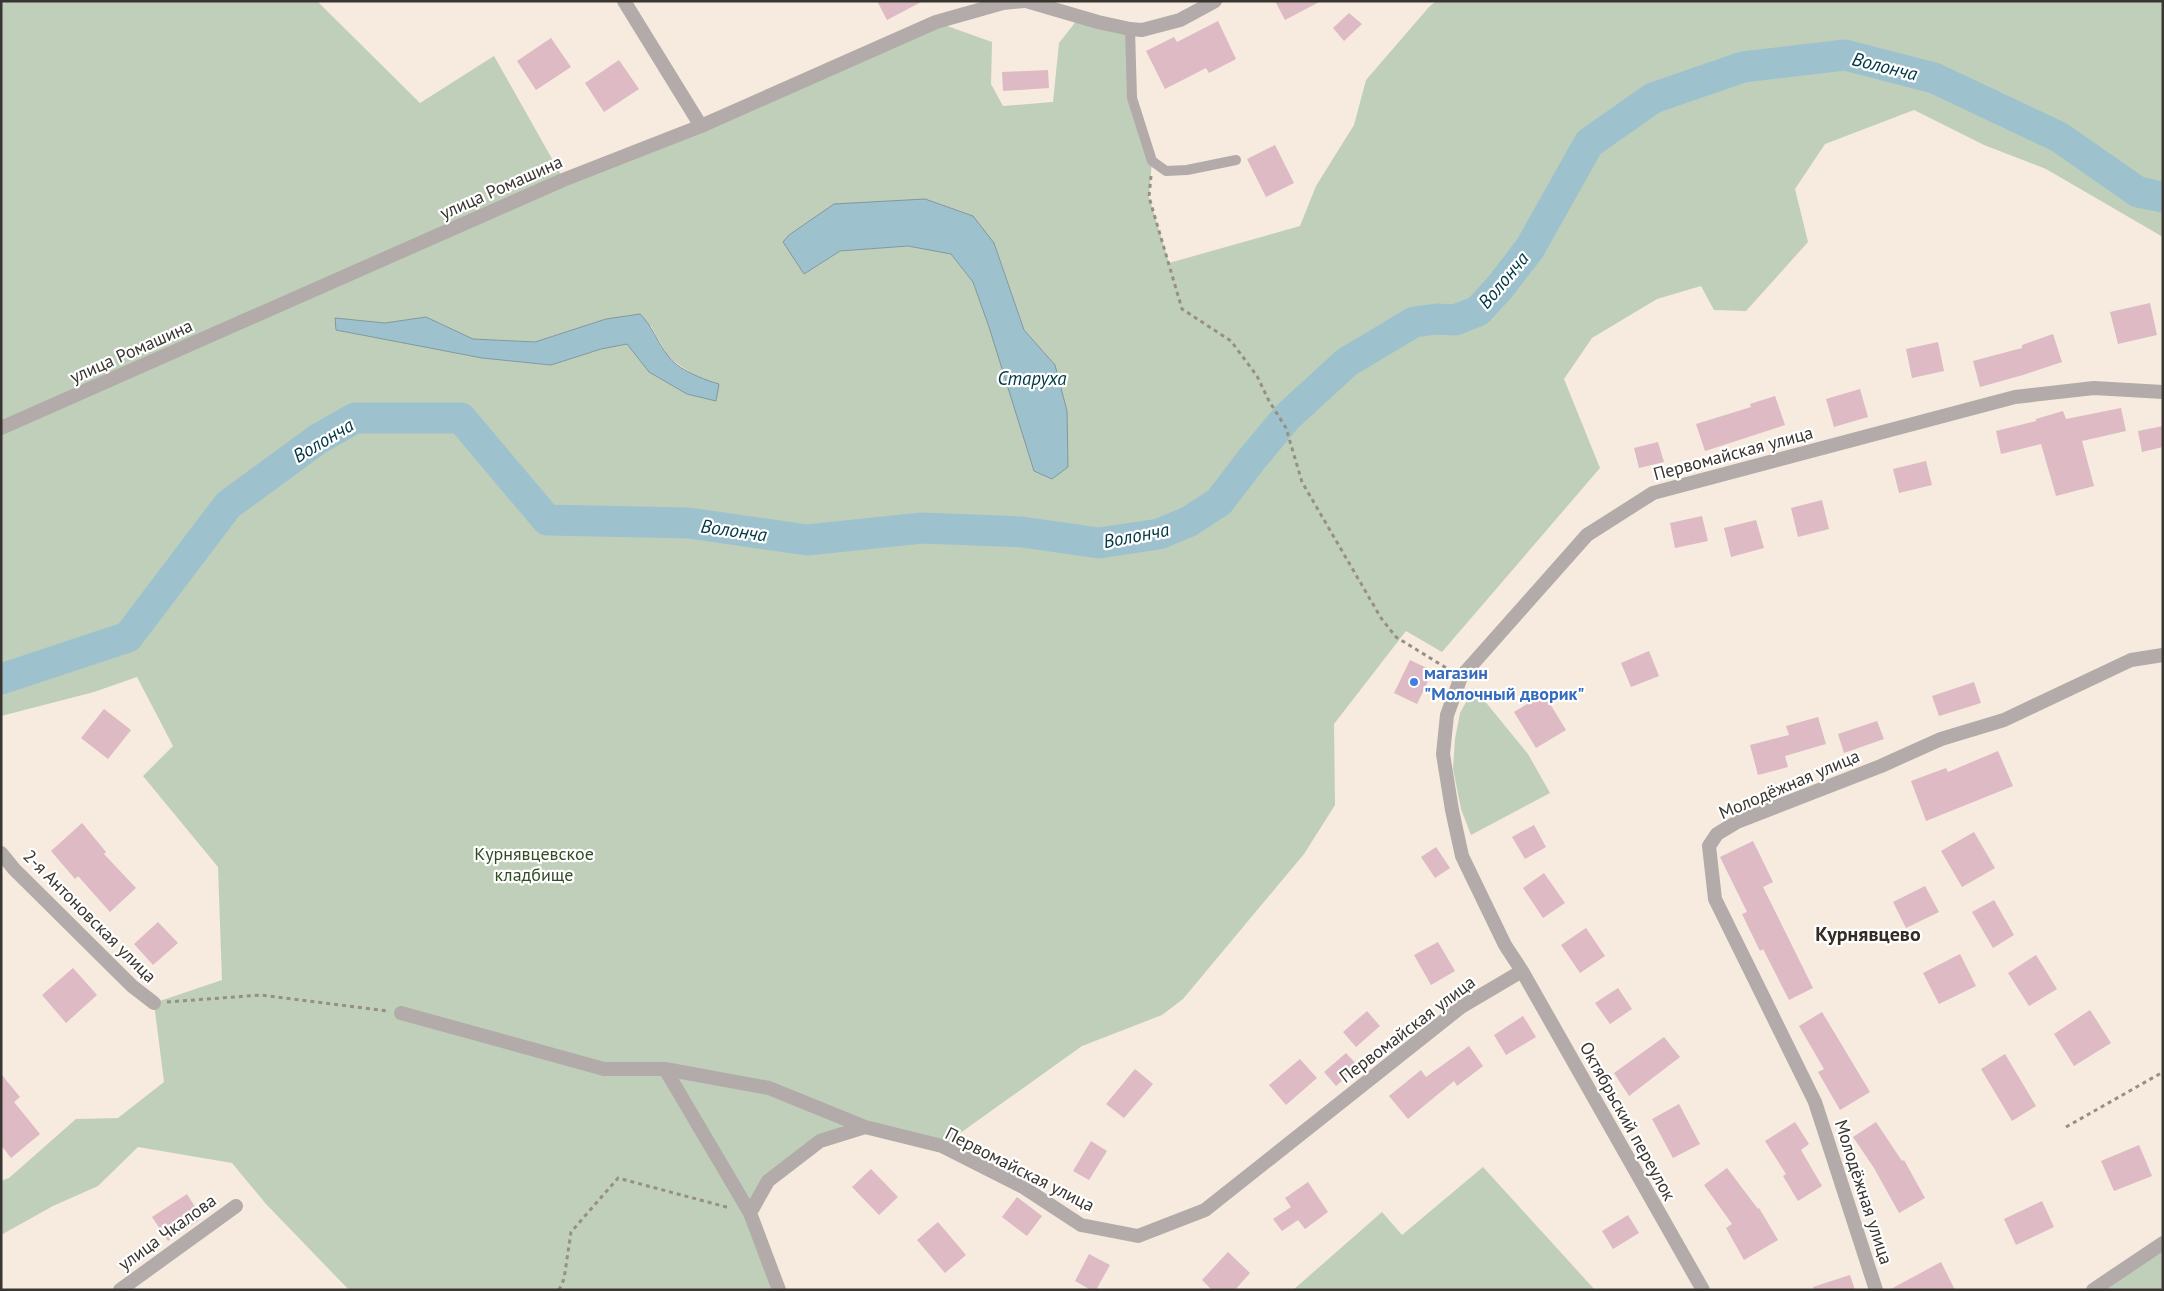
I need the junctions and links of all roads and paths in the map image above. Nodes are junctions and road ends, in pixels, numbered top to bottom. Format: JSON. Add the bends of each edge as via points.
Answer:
{"nodes":[{"id":1,"x":624,"y":1,"type":"edge"},
{"id":2,"x":1025,"y":1,"type":"edge"},
{"id":3,"x":1059,"y":1,"type":"edge"},
{"id":4,"x":1215,"y":1,"type":"edge"},
{"id":5,"x":1004,"y":2,"type":"edge"},
{"id":6,"x":1081,"y":15,"type":"junction"},
{"id":7,"x":1130,"y":29,"type":"junction"},
{"id":8,"x":701,"y":126,"type":"junction"},
{"id":9,"x":1236,"y":160,"type":"dead end"},
{"id":10,"x":1152,"y":161,"type":"junction"},
{"id":11,"x":2163,"y":392,"type":"edge"},
{"id":12,"x":1,"y":428,"type":"edge"},
{"id":13,"x":2163,"y":655,"type":"edge"},
{"id":14,"x":1461,"y":677,"type":"junction"},
{"id":15,"x":1,"y":853,"type":"edge"},
{"id":16,"x":1522,"y":971,"type":"junction"},
{"id":17,"x":154,"y":1003,"type":"joint"},
{"id":18,"x":401,"y":1013,"type":"joint"},
{"id":19,"x":666,"y":1069,"type":"junction"},
{"id":20,"x":2163,"y":1072,"type":"edge"},
{"id":21,"x":865,"y":1127,"type":"junction"},
{"id":22,"x":2066,"y":1127,"type":"dead end"},
{"id":23,"x":236,"y":1206,"type":"dead end"},
{"id":24,"x":750,"y":1213,"type":"junction"},
{"id":25,"x":2163,"y":1243,"type":"edge"},
{"id":26,"x":120,"y":1290,"type":"edge"},
{"id":27,"x":558,"y":1290,"type":"edge"},
{"id":28,"x":779,"y":1290,"type":"edge"},
{"id":29,"x":1703,"y":1290,"type":"edge"},
{"id":30,"x":1876,"y":1290,"type":"edge"},
{"id":31,"x":2093,"y":1290,"type":"edge"}],
"edges":[{"from":1,"to":8,"type":"street"},
{"from":2,"to":5,"type":"street","name":"улица Ромашина"},
{"from":2,"to":6,"type":"street","name":"улица Ромашина"},
{"from":3,"to":6,"type":"street"},
{"from":4,"to":7,"type":"street","name":"улица Ромашина","via":[[1180,20],[1142,30]]},
{"from":5,"to":8,"type":"street","name":"улица Ромашина","via":[[936,22]]},
{"from":6,"to":7,"type":"street","name":"улица Ромашина"},
{"from":7,"to":10,"type":"lane","via":[[1132,98]]},
{"from":8,"to":12,"type":"street","name":"улица Ромашина","via":[[564,180]]},
{"from":9,"to":10,"type":"lane","via":[[1166,171]]},
{"from":10,"to":14,"type":"path","via":[[1149,197],[1182,309],[1231,340],[1257,376],[1286,428],[1302,482],[1381,618],[1396,637]]},
{"from":11,"to":14,"type":"street","name":"Первомайская улица","via":[[2094,388],[2015,397],[1653,493],[1587,535]]},
{"from":13,"to":30,"type":"street","name":"Молодёжная улица","via":[[2131,660],[2004,720],[1941,739],[1737,822],[1717,834],[1709,846],[1714,899],[1815,1102]]},
{"from":14,"to":16,"type":"street","name":"Первомайская улица","via":[[1447,715],[1443,754],[1452,810],[1462,856],[1505,945]]},
{"from":15,"to":17,"type":"street","name":"2-я Антоновская улица","via":[[132,986]]},
{"from":16,"to":21,"type":"street","name":"Первомайская улица","via":[[1461,1007],[1205,1210],[1138,1236],[1080,1224],[1023,1187],[942,1146]]},
{"from":16,"to":29,"type":"street","name":"Октябрьский переулок"},
{"from":17,"to":18,"type":"path","via":[[261,995]]},
{"from":18,"to":19,"type":"street","name":"Первомайская улица","via":[[604,1069]]},
{"from":19,"to":21,"type":"street","name":"Первомайская улица","via":[[769,1088]]},
{"from":19,"to":24,"type":"street"},
{"from":20,"to":22,"type":"path"},
{"from":21,"to":24,"type":"street","via":[[820,1141],[768,1180]]},
{"from":23,"to":26,"type":"street","name":"улица Чкалова"},
{"from":24,"to":27,"type":"path","via":[[618,1178],[571,1232],[564,1279]]},
{"from":24,"to":28,"type":"street"},
{"from":25,"to":31,"type":"street"}]}
